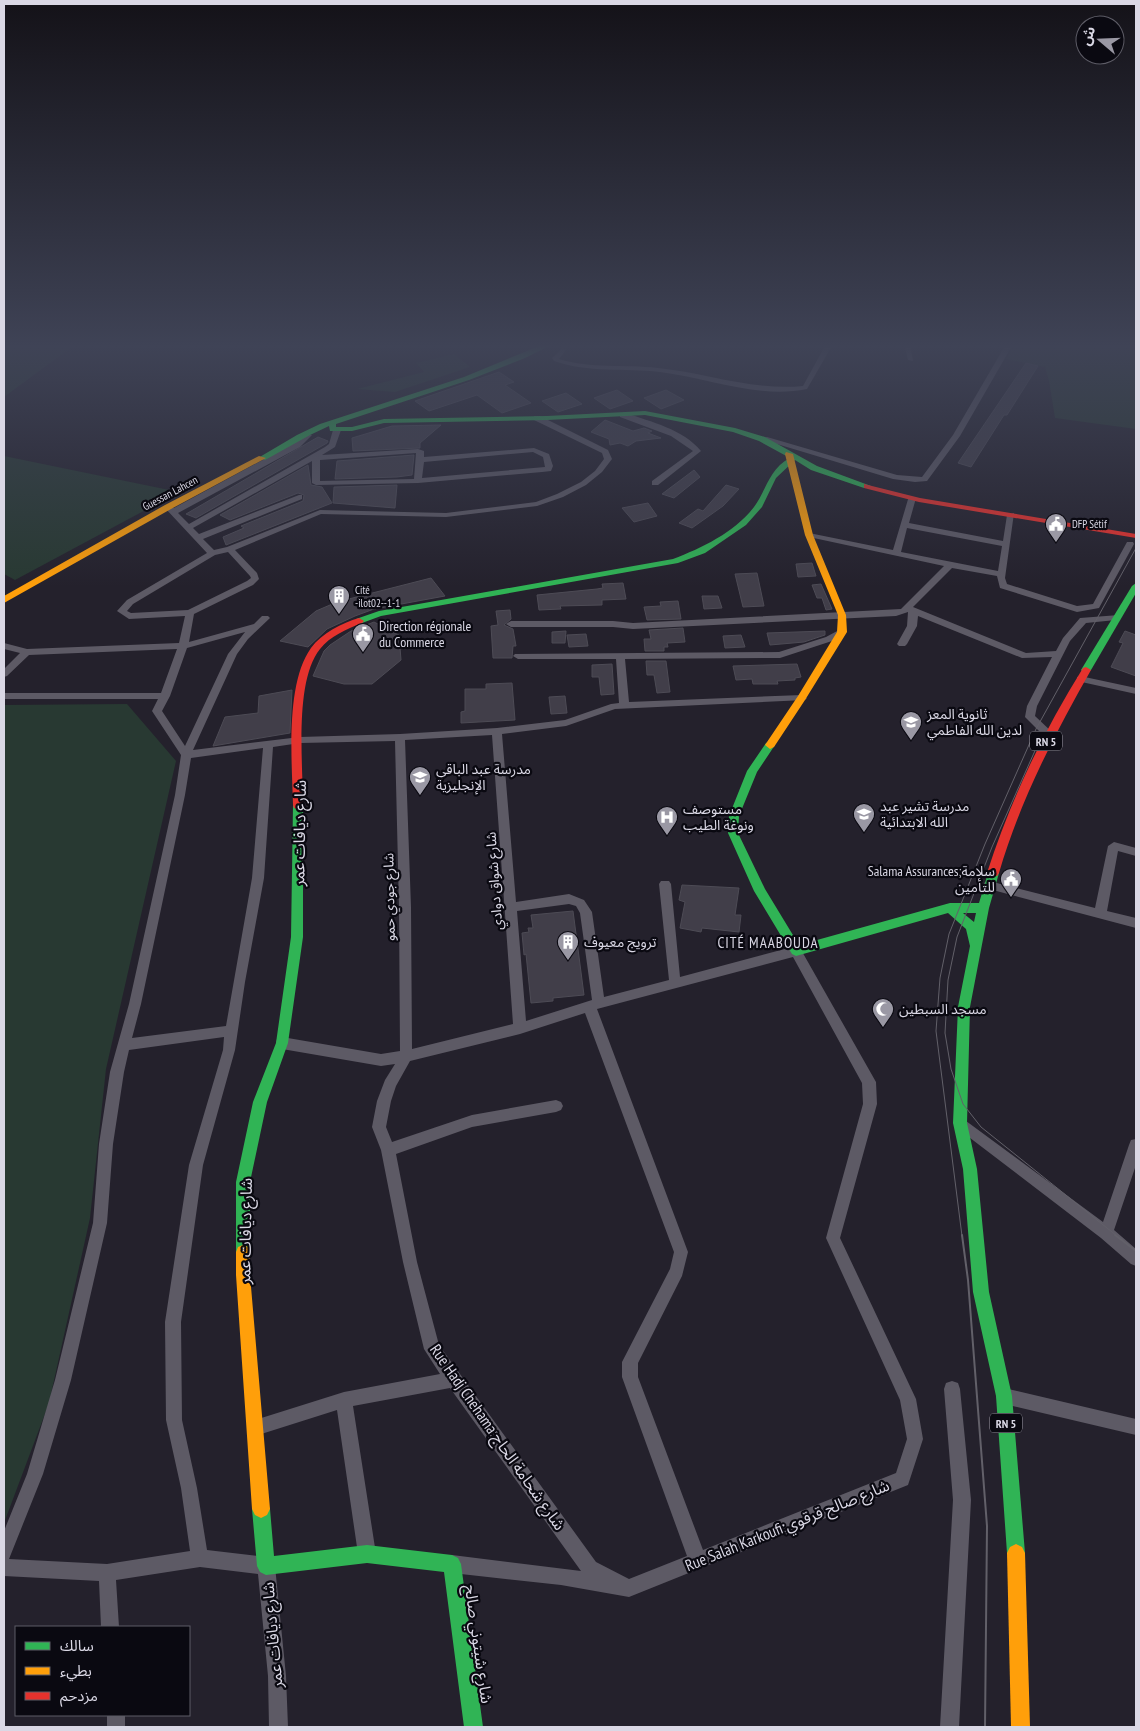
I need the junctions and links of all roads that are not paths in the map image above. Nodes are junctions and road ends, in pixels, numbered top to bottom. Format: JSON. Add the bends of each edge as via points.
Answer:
{"nodes":[{"id":1,"x":340,"y":425,"type":"edge"},
{"id":2,"x":365,"y":425,"type":"edge"},
{"id":3,"x":550,"y":425,"type":"edge"},
{"id":4,"x":650,"y":425,"type":"edge"},
{"id":5,"x":710,"y":425,"type":"edge"},
{"id":6,"x":963,"y":425,"type":"edge"},
{"id":7,"x":334,"y":427,"type":"junction"},
{"id":8,"x":762,"y":439,"type":"junction"},
{"id":9,"x":316,"y":457,"type":"junction"},
{"id":10,"x":790,"y":457,"type":"junction"},
{"id":11,"x":421,"y":460,"type":"junction"},
{"id":12,"x":418,"y":481,"type":"junction"},
{"id":13,"x":656,"y":483,"type":"dead end"},
{"id":14,"x":299,"y":497,"type":"dead end"},
{"id":15,"x":912,"y":498,"type":"junction"},
{"id":16,"x":171,"y":510,"type":"junction"},
{"id":17,"x":1011,"y":515,"type":"junction"},
{"id":18,"x":905,"y":525,"type":"junction"},
{"id":19,"x":187,"y":528,"type":"junction"},
{"id":20,"x":809,"y":535,"type":"junction"},
{"id":21,"x":197,"y":538,"type":"junction"},
{"id":22,"x":1135,"y":538,"type":"edge"},
{"id":23,"x":1006,"y":544,"type":"junction"},
{"id":24,"x":230,"y":549,"type":"junction"},
{"id":25,"x":212,"y":553,"type":"junction"},
{"id":26,"x":896,"y":553,"type":"junction"},
{"id":27,"x":950,"y":565,"type":"junction"},
{"id":28,"x":1001,"y":574,"type":"junction"},
{"id":29,"x":1136,"y":586,"type":"edge"},
{"id":30,"x":4,"y":600,"type":"edge"},
{"id":31,"x":910,"y":610,"type":"junction"},
{"id":32,"x":190,"y":613,"type":"junction"},
{"id":33,"x":842,"y":615,"type":"junction"},
{"id":34,"x":1116,"y":617,"type":"junction"},
{"id":35,"x":265,"y":618,"type":"dead end"},
{"id":36,"x":511,"y":624,"type":"dead end"},
{"id":37,"x":257,"y":626,"type":"junction"},
{"id":38,"x":842,"y":632,"type":"junction"},
{"id":39,"x":902,"y":644,"type":"dead end"},
{"id":40,"x":4,"y":646,"type":"edge"},
{"id":41,"x":183,"y":646,"type":"junction"},
{"id":42,"x":27,"y":652,"type":"junction"},
{"id":43,"x":1059,"y":654,"type":"junction"},
{"id":44,"x":620,"y":655,"type":"junction"},
{"id":45,"x":518,"y":656,"type":"dead end"},
{"id":46,"x":4,"y":674,"type":"edge"},
{"id":47,"x":1080,"y":679,"type":"junction"},
{"id":48,"x":1136,"y":691,"type":"edge"},
{"id":49,"x":4,"y":696,"type":"edge"},
{"id":50,"x":165,"y":696,"type":"junction"},
{"id":51,"x":802,"y":698,"type":"junction"},
{"id":52,"x":624,"y":706,"type":"junction"},
{"id":53,"x":497,"y":731,"type":"junction"},
{"id":54,"x":1049,"y":735,"type":"junction"},
{"id":55,"x":400,"y":737,"type":"junction"},
{"id":56,"x":300,"y":740,"type":"junction"},
{"id":57,"x":268,"y":745,"type":"junction"},
{"id":58,"x":186,"y":755,"type":"junction"},
{"id":59,"x":1136,"y":852,"type":"edge"},
{"id":60,"x":665,"y":884,"type":"dead end"},
{"id":61,"x":989,"y":885,"type":"junction"},
{"id":62,"x":510,"y":907,"type":"junction"},
{"id":63,"x":950,"y":908,"type":"junction"},
{"id":64,"x":983,"y":908,"type":"junction"},
{"id":65,"x":1100,"y":914,"type":"junction"},
{"id":66,"x":1136,"y":923,"type":"edge"},
{"id":67,"x":975,"y":946,"type":"junction"},
{"id":68,"x":796,"y":951,"type":"junction"},
{"id":69,"x":675,"y":983,"type":"junction"},
{"id":70,"x":594,"y":1005,"type":"junction"},
{"id":71,"x":520,"y":1028,"type":"junction"},
{"id":72,"x":232,"y":1031,"type":"junction"},
{"id":73,"x":282,"y":1043,"type":"junction"},
{"id":74,"x":124,"y":1045,"type":"junction"},
{"id":75,"x":406,"y":1056,"type":"junction"},
{"id":76,"x":556,"y":1106,"type":"dead end"},
{"id":77,"x":960,"y":1123,"type":"junction"},
{"id":78,"x":1136,"y":1145,"type":"edge"},
{"id":79,"x":388,"y":1150,"type":"junction"},
{"id":80,"x":1106,"y":1233,"type":"junction"},
{"id":81,"x":1136,"y":1259,"type":"edge"},
{"id":82,"x":454,"y":1379,"type":"junction"},
{"id":83,"x":952,"y":1389,"type":"dead end"},
{"id":84,"x":1004,"y":1396,"type":"junction"},
{"id":85,"x":344,"y":1400,"type":"junction"},
{"id":86,"x":1136,"y":1427,"type":"edge"},
{"id":87,"x":255,"y":1428,"type":"junction"},
{"id":88,"x":4,"y":1552,"type":"edge"},
{"id":89,"x":367,"y":1554,"type":"junction"},
{"id":90,"x":200,"y":1558,"type":"junction"},
{"id":91,"x":698,"y":1561,"type":"junction"},
{"id":92,"x":452,"y":1564,"type":"junction"},
{"id":93,"x":266,"y":1566,"type":"junction"},
{"id":94,"x":4,"y":1567,"type":"edge"},
{"id":95,"x":107,"y":1573,"type":"junction"},
{"id":96,"x":629,"y":1588,"type":"junction"},
{"id":97,"x":110,"y":1626,"type":"edge"},
{"id":98,"x":278,"y":1727,"type":"edge"},
{"id":99,"x":474,"y":1727,"type":"edge"},
{"id":100,"x":949,"y":1727,"type":"edge"},
{"id":101,"x":1020,"y":1727,"type":"edge"}],
"edges":[{"from":1,"to":7,"type":"street","name":"Guessan Lahcen"},
{"from":2,"to":7,"type":"street","via":[[352,430]]},
{"from":3,"to":24,"type":"street","via":[[604,452],[608,459],[598,474],[549,501],[446,515],[320,512]]},
{"from":4,"to":13,"type":"street","via":[[682,438],[697,451]]},
{"from":5,"to":8,"type":"street"},
{"from":6,"to":8,"type":"street","via":[[924,479],[915,480],[896,478]]},
{"from":7,"to":9,"type":"street","via":[[332,445]]},
{"from":7,"to":16,"type":"street","name":"Guessan Lahcen","via":[[316,429]]},
{"from":8,"to":10,"type":"street"},
{"from":9,"to":11,"type":"street","via":[[414,451],[421,453]]},
{"from":9,"to":12,"type":"street","via":[[316,483]]},
{"from":9,"to":19,"type":"street"},
{"from":10,"to":15,"type":"street","via":[[850,482]]},
{"from":10,"to":20,"type":"street"},
{"from":10,"to":56,"type":"street","name":"شارع ديافات عمر","via":[[773,477],[758,507],[743,523],[702,551],[675,561],[379,614],[343,627],[315,648],[307,660],[299,698]]},
{"from":11,"to":12,"type":"street"},
{"from":11,"to":12,"type":"street","via":[[534,450],[546,456],[549,466],[542,470]]},
{"from":14,"to":21,"type":"street"},
{"from":15,"to":17,"type":"street"},
{"from":15,"to":18,"type":"street"},
{"from":16,"to":19,"type":"street"},
{"from":16,"to":30,"type":"street","name":"Guessan Lahcen"},
{"from":17,"to":22,"type":"street"},
{"from":17,"to":23,"type":"street"},
{"from":18,"to":23,"type":"street"},
{"from":18,"to":26,"type":"street"},
{"from":19,"to":21,"type":"street"},
{"from":20,"to":26,"type":"street"},
{"from":20,"to":33,"type":"street"},
{"from":21,"to":25,"type":"street"},
{"from":22,"to":28,"type":"street","via":[[1096,606],[1077,609],[1003,586]]},
{"from":23,"to":28,"type":"street"},
{"from":24,"to":25,"type":"street"},
{"from":24,"to":32,"type":"street","via":[[254,575],[254,580]]},
{"from":25,"to":32,"type":"street","via":[[130,602],[121,611],[128,616]]},
{"from":26,"to":27,"type":"street"},
{"from":27,"to":28,"type":"street"},
{"from":27,"to":31,"type":"street"},
{"from":29,"to":34,"type":"street","number":"RN 5"},
{"from":31,"to":33,"type":"street"},
{"from":31,"to":39,"type":"street","via":[[912,626]]},
{"from":31,"to":43,"type":"street","via":[[1025,656]]},
{"from":32,"to":41,"type":"street"},
{"from":33,"to":36,"type":"street","via":[[633,626]]},
{"from":33,"to":38,"type":"street"},
{"from":34,"to":43,"type":"street","via":[[1083,620]]},
{"from":34,"to":47,"type":"street","number":"RN 5"},
{"from":35,"to":37,"type":"street"},
{"from":37,"to":41,"type":"street"},
{"from":37,"to":58,"type":"street","via":[[233,654]]},
{"from":38,"to":44,"type":"street","via":[[780,655]]},
{"from":38,"to":51,"type":"street","name":"Rue Salah Karkoufi;شارع صالح قرقوي"},
{"from":40,"to":42,"type":"street"},
{"from":41,"to":42,"type":"street"},
{"from":41,"to":50,"type":"street"},
{"from":42,"to":46,"type":"street"},
{"from":43,"to":54,"type":"street","via":[[1032,706],[1030,717]]},
{"from":44,"to":45,"type":"street"},
{"from":44,"to":52,"type":"street"},
{"from":47,"to":48,"type":"street"},
{"from":47,"to":54,"type":"street","number":"RN 5"},
{"from":49,"to":50,"type":"street"},
{"from":50,"to":58,"type":"street","via":[[157,711]]},
{"from":51,"to":52,"type":"street"},
{"from":51,"to":68,"type":"street","name":"Rue Salah Karkoufi;شارع صالح قرقوي","via":[[752,771],[734,816],[732,833],[760,891]]},
{"from":52,"to":53,"type":"street","via":[[614,706],[566,723]]},
{"from":53,"to":55,"type":"street"},
{"from":53,"to":62,"type":"street","name":"شارع شواق دوادي"},
{"from":54,"to":61,"type":"street","number":"RN 5","via":[[1003,836]]},
{"from":55,"to":56,"type":"street"},
{"from":55,"to":75,"type":"street","name":"شارع جودي حمو"},
{"from":56,"to":57,"type":"street"},
{"from":56,"to":73,"type":"street","name":"شارع ديافات عمر","via":[[298,936]]},
{"from":57,"to":58,"type":"street"},
{"from":57,"to":72,"type":"street","via":[[258,878]]},
{"from":58,"to":74,"type":"street","via":[[176,814]]},
{"from":59,"to":65,"type":"street","via":[[1114,846]]},
{"from":60,"to":69,"type":"street"},
{"from":61,"to":64,"type":"street","number":"RN 5"},
{"from":61,"to":65,"type":"street"},
{"from":62,"to":70,"type":"street","via":[[569,899],[580,902],[586,912]]},
{"from":62,"to":71,"type":"street","name":"شارع شواق دوادي"},
{"from":63,"to":64,"type":"street"},
{"from":63,"to":67,"type":"street","via":[[972,927]]},
{"from":63,"to":68,"type":"street"},
{"from":64,"to":67,"type":"street","number":"RN 5"},
{"from":65,"to":66,"type":"street"},
{"from":67,"to":77,"type":"street","number":"RN 5","via":[[964,1007]]},
{"from":68,"to":69,"type":"street"},
{"from":68,"to":91,"type":"street","name":"Rue Salah Karkoufi;شارع صالح قرقوي","via":[[869,1082],[870,1104],[833,1238],[908,1399],[915,1440],[902,1479]]},
{"from":69,"to":70,"type":"street"},
{"from":70,"to":71,"type":"street"},
{"from":70,"to":91,"type":"street","via":[[681,1252],[677,1271],[630,1362],[630,1377]]},
{"from":71,"to":75,"type":"street"},
{"from":72,"to":74,"type":"street"},
{"from":72,"to":90,"type":"street","via":[[215,1105],[196,1165],[173,1322],[174,1420]]},
{"from":73,"to":75,"type":"street","via":[[381,1060]]},
{"from":73,"to":87,"type":"street","name":"شارع ديافات عمر","via":[[260,1102],[243,1182],[243,1275]]},
{"from":74,"to":88,"type":"street","via":[[106,1144],[100,1223],[63,1380],[35,1474]]},
{"from":75,"to":79,"type":"street","name":"Rue Hadj Chehama;شارع شحامة الحاج","via":[[390,1084],[380,1118],[379,1127]]},
{"from":76,"to":79,"type":"street","via":[[472,1121]]},
{"from":77,"to":80,"type":"street"},
{"from":77,"to":84,"type":"street","number":"RN 5","via":[[970,1169],[981,1292]]},
{"from":78,"to":80,"type":"street"},
{"from":79,"to":82,"type":"street","name":"Rue Hadj Chehama;شارع شحامة الحاج","via":[[432,1349]]},
{"from":80,"to":81,"type":"street"},
{"from":82,"to":85,"type":"street"},
{"from":82,"to":96,"type":"street","name":"Rue Hadj Chehama;شارع شحامة الحاج","via":[[590,1568]]},
{"from":83,"to":100,"type":"street","via":[[962,1500]]},
{"from":84,"to":86,"type":"street"},
{"from":84,"to":101,"type":"street","number":"RN 5","via":[[1018,1574]]},
{"from":85,"to":87,"type":"street"},
{"from":85,"to":89,"type":"street"},
{"from":87,"to":93,"type":"street","name":"شارع ديافات عمر"},
{"from":89,"to":92,"type":"street"},
{"from":89,"to":93,"type":"street"},
{"from":90,"to":93,"type":"street"},
{"from":90,"to":95,"type":"street"},
{"from":91,"to":96,"type":"street","name":"Rue Salah Karkoufi;شارع صالح قرقوي"},
{"from":92,"to":96,"type":"street","via":[[561,1576]]},
{"from":92,"to":99,"type":"street","name":"شارع شيتوني صالح"},
{"from":93,"to":98,"type":"street","name":"شارع ديافات عمر","via":[[277,1676]]},
{"from":94,"to":95,"type":"street"},
{"from":95,"to":97,"type":"street"}]}
